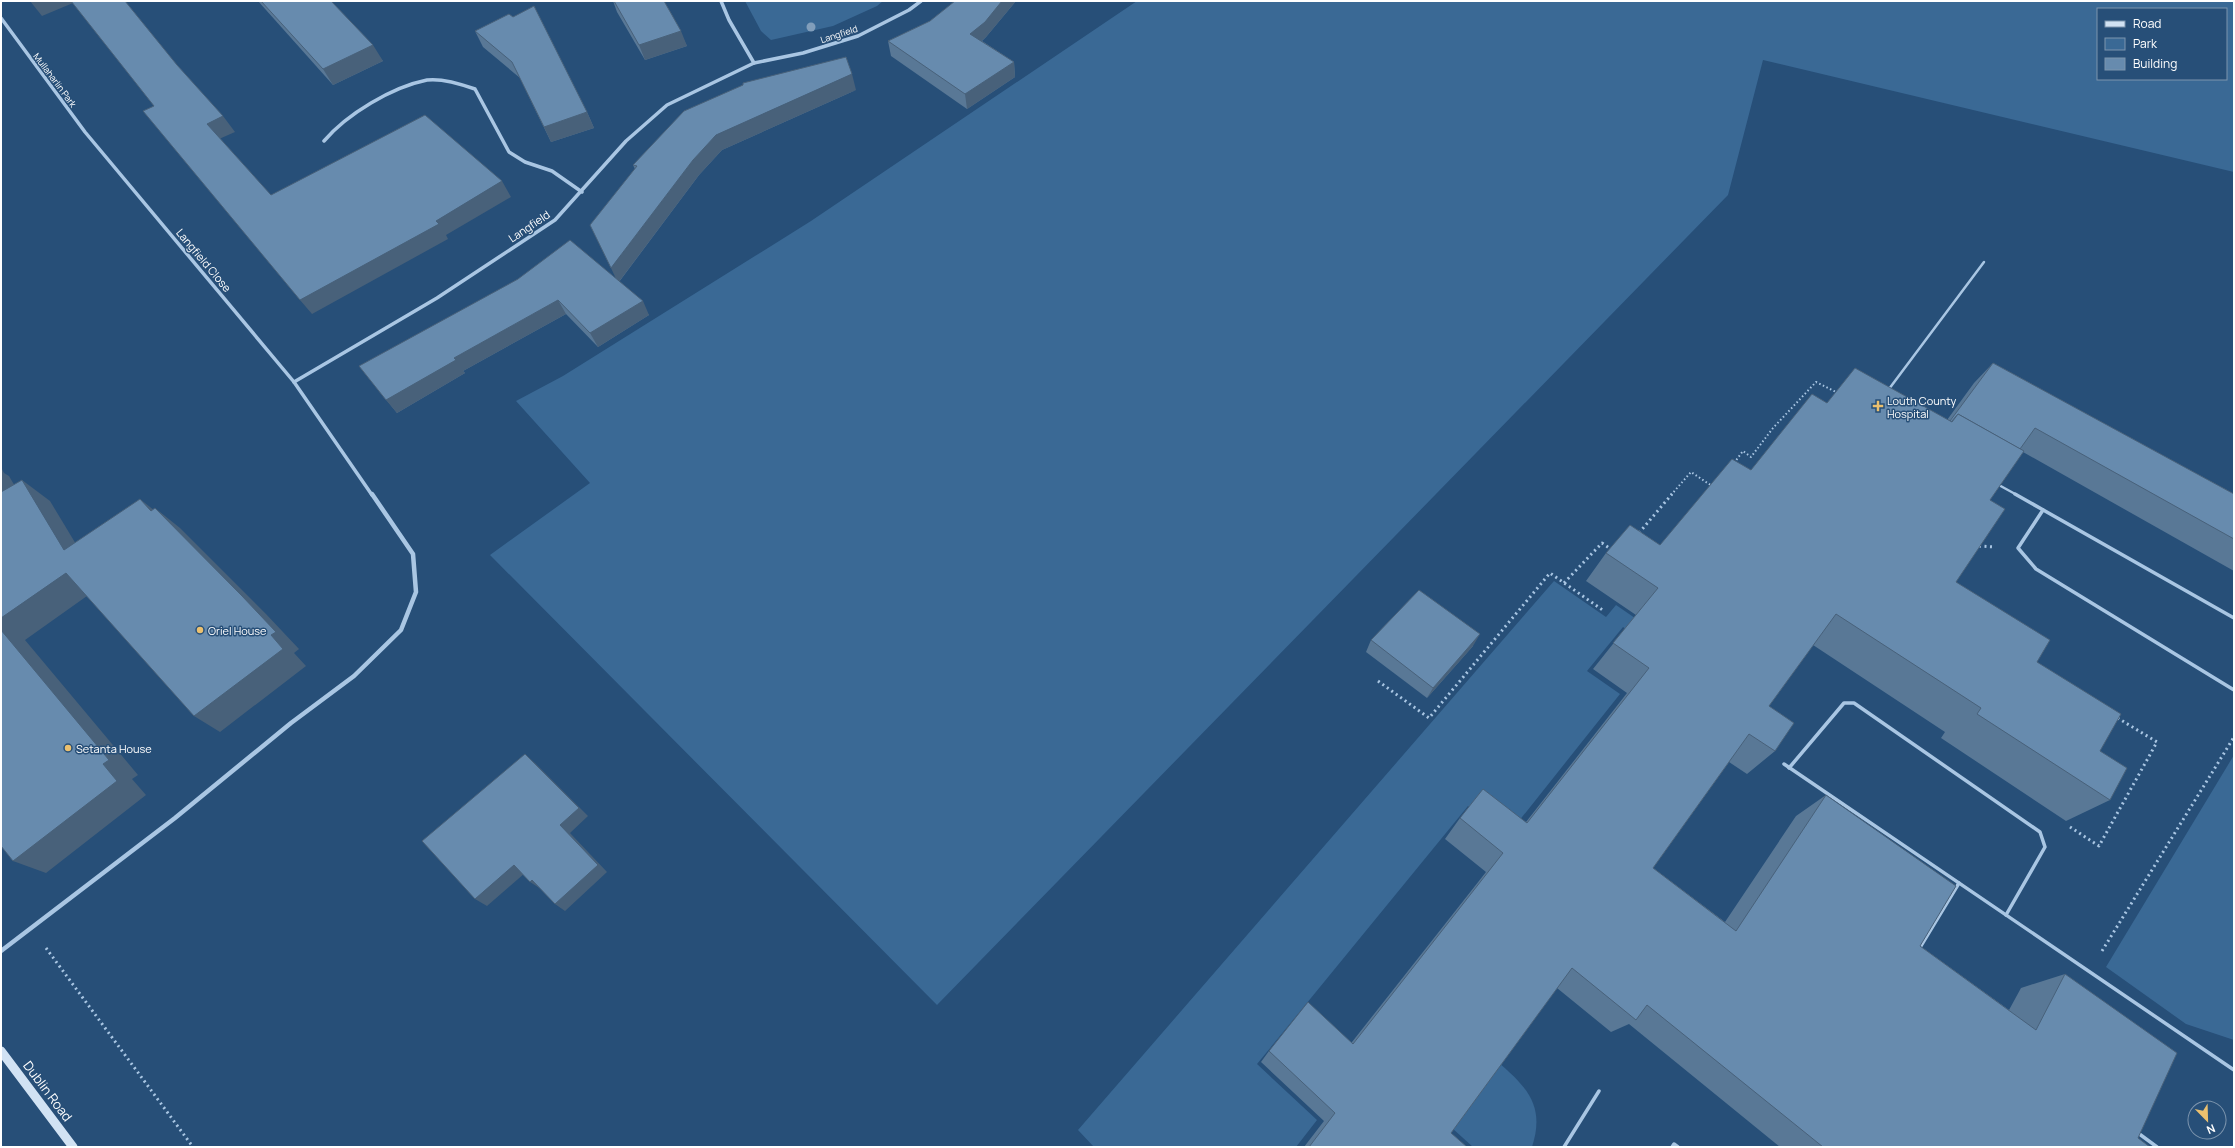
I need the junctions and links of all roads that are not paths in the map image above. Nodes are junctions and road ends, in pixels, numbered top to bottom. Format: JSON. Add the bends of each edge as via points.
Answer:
{"nodes":[{"id":1,"x":721,"y":1,"type":"edge"},
{"id":2,"x":921,"y":1,"type":"edge"},
{"id":3,"x":1,"y":18,"type":"edge"},
{"id":4,"x":754,"y":63,"type":"junction"},
{"id":5,"x":324,"y":141,"type":"dead end"},
{"id":6,"x":101,"y":149,"type":"joint"},
{"id":7,"x":582,"y":192,"type":"junction"},
{"id":8,"x":1984,"y":262,"type":"dead end"},
{"id":9,"x":294,"y":382,"type":"junction"},
{"id":10,"x":1886,"y":392,"type":"edge"},
{"id":11,"x":1995,"y":482,"type":"edge"},
{"id":12,"x":2042,"y":510,"type":"junction"},
{"id":13,"x":2234,"y":618,"type":"edge"},
{"id":14,"x":2234,"y":690,"type":"edge"},
{"id":15,"x":1784,"y":764,"type":"edge"},
{"id":16,"x":1789,"y":768,"type":"junction"},
{"id":17,"x":1959,"y":883,"type":"junction"},
{"id":18,"x":2006,"y":915,"type":"junction"},
{"id":19,"x":1,"y":951,"type":"edge"},
{"id":20,"x":1915,"y":956,"type":"edge"},
{"id":21,"x":1,"y":1051,"type":"edge"},
{"id":22,"x":2234,"y":1070,"type":"edge"},
{"id":23,"x":1599,"y":1091,"type":"dead end"},
{"id":24,"x":2136,"y":1132,"type":"edge"},
{"id":25,"x":73,"y":1147,"type":"edge"},
{"id":26,"x":1564,"y":1147,"type":"edge"},
{"id":27,"x":1672,"y":1147,"type":"edge"},
{"id":28,"x":1678,"y":1147,"type":"edge"},
{"id":29,"x":2157,"y":1147,"type":"edge"}],
"edges":[{"from":1,"to":4,"type":"street"},
{"from":2,"to":4,"type":"street","name":"Langfield","via":[[910,10],[858,36],[803,53]]},
{"from":3,"to":6,"type":"street","name":"Mullaharlin Park","via":[[85,132]]},
{"from":4,"to":7,"type":"street","name":"Langfield","via":[[667,105],[626,141]]},
{"from":5,"to":7,"type":"street","via":[[336,127],[355,112],[406,86],[428,80],[458,83],[475,89],[509,152],[524,162],[552,171]]},
{"from":6,"to":9,"type":"street","name":"Langfield Close"},
{"from":7,"to":9,"type":"street","name":"Langfield","via":[[555,220],[437,298]]},
{"from":8,"to":10,"type":"lane"},
{"from":9,"to":19,"type":"street","name":"Langfield Close","via":[[413,554],[416,592],[401,630],[354,676],[291,723],[175,818]]},
{"from":11,"to":12,"type":"lane"},
{"from":12,"to":13,"type":"lane"},
{"from":12,"to":14,"type":"lane","via":[[2018,548],[2036,569]]},
{"from":15,"to":16,"type":"lane"},
{"from":16,"to":17,"type":"lane"},
{"from":16,"to":18,"type":"lane","via":[[1844,703],[1854,703],[2040,832],[2044,847]]},
{"from":17,"to":18,"type":"lane"},
{"from":17,"to":20,"type":"lane"},
{"from":18,"to":22,"type":"lane"},
{"from":21,"to":25,"type":"main road","name":"Dublin Road"},
{"from":23,"to":26,"type":"lane"},
{"from":24,"to":29,"type":"lane"},
{"from":27,"to":28,"type":"lane","via":[[1674,1144]]}]}
